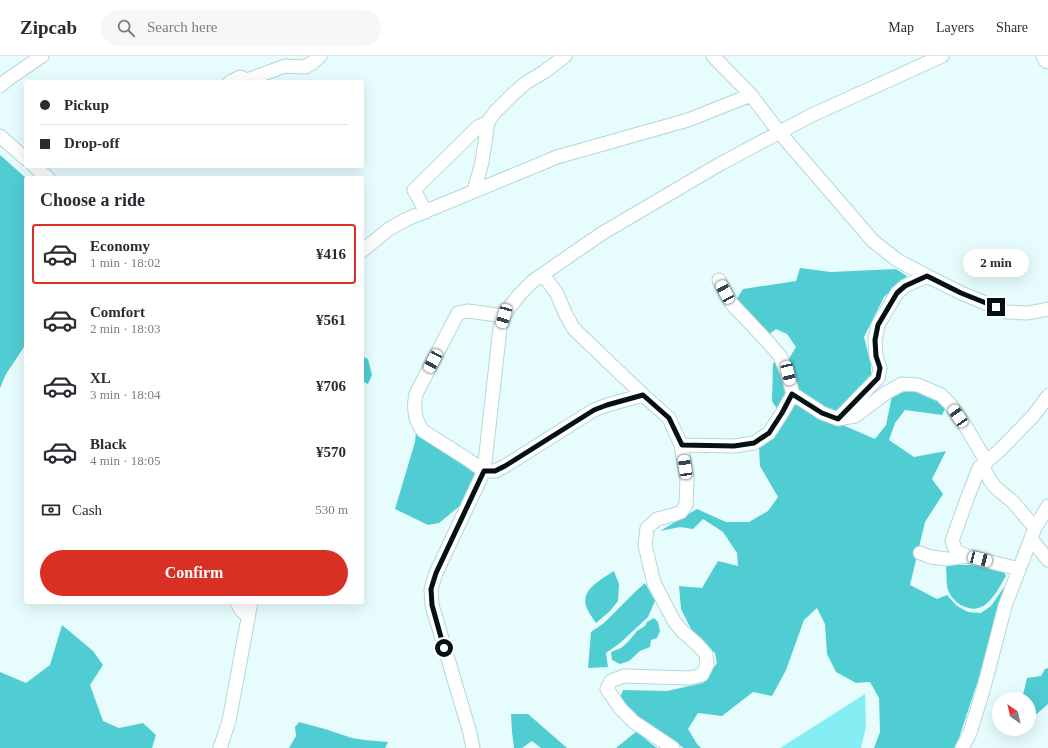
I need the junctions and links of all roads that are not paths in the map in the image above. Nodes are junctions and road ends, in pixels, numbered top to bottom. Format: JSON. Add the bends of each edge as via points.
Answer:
{"nodes":[{"id":1,"x":42,"y":56,"type":"edge"},
{"id":2,"x":320,"y":56,"type":"edge"},
{"id":3,"x":565,"y":56,"type":"edge"},
{"id":4,"x":713,"y":56,"type":"edge"},
{"id":5,"x":942,"y":56,"type":"edge"},
{"id":6,"x":1046,"y":56,"type":"edge"},
{"id":7,"x":1048,"y":59,"type":"edge"},
{"id":8,"x":234,"y":80,"type":"edge"},
{"id":9,"x":248,"y":80,"type":"edge"},
{"id":10,"x":248,"y":80,"type":"edge"},
{"id":11,"x":0,"y":86,"type":"edge"},
{"id":12,"x":751,"y":95,"type":"junction"},
{"id":13,"x":488,"y":122,"type":"junction"},
{"id":14,"x":779,"y":132,"type":"junction"},
{"id":15,"x":0,"y":136,"type":"edge"},
{"id":16,"x":20,"y":149,"type":"edge"},
{"id":17,"x":36,"y":168,"type":"edge"},
{"id":18,"x":46,"y":176,"type":"edge"},
{"id":19,"x":474,"y":191,"type":"junction"},
{"id":20,"x":426,"y":212,"type":"junction"},
{"id":21,"x":364,"y":249,"type":"edge"},
{"id":22,"x":543,"y":274,"type":"junction"},
{"id":23,"x":927,"y":276,"type":"junction"},
{"id":24,"x":719,"y":280,"type":"dead end"},
{"id":25,"x":1048,"y":309,"type":"edge"},
{"id":26,"x":504,"y":316,"type":"junction"},
{"id":27,"x":792,"y":394,"type":"junction"},
{"id":28,"x":643,"y":395,"type":"junction"},
{"id":29,"x":1048,"y":396,"type":"edge"},
{"id":30,"x":838,"y":419,"type":"junction"},
{"id":31,"x":682,"y":445,"type":"junction"},
{"id":32,"x":986,"y":462,"type":"junction"},
{"id":33,"x":484,"y":471,"type":"junction"},
{"id":34,"x":1048,"y":506,"type":"edge"},
{"id":35,"x":1033,"y":534,"type":"junction"},
{"id":36,"x":920,"y":553,"type":"dead end"},
{"id":37,"x":967,"y":556,"type":"junction"},
{"id":38,"x":1048,"y":560,"type":"edge"},
{"id":39,"x":1019,"y":569,"type":"junction"},
{"id":40,"x":238,"y":604,"type":"edge"},
{"id":41,"x":251,"y":604,"type":"edge"},
{"id":42,"x":248,"y":618,"type":"junction"},
{"id":43,"x":964,"y":747,"type":"edge"},
{"id":44,"x":220,"y":748,"type":"edge"},
{"id":45,"x":473,"y":748,"type":"edge"},
{"id":46,"x":673,"y":748,"type":"edge"}],
"edges":[{"from":1,"to":11,"type":"street"},
{"from":2,"to":10,"type":"street","via":[[305,66],[285,66]]},
{"from":3,"to":13,"type":"street","via":[[514,93],[494,112]]},
{"from":4,"to":12,"type":"street"},
{"from":5,"to":14,"type":"street"},
{"from":6,"to":7,"type":"main road"},
{"from":8,"to":9,"type":"street","via":[[240,77]]},
{"from":12,"to":14,"type":"street"},
{"from":12,"to":19,"type":"street","via":[[688,120],[557,157]]},
{"from":13,"to":19,"type":"street","via":[[482,162]]},
{"from":13,"to":20,"type":"street","via":[[478,128],[414,190]]},
{"from":14,"to":22,"type":"street","via":[[601,234]]},
{"from":14,"to":23,"type":"street","via":[[873,241],[897,260]]},
{"from":15,"to":16,"type":"street"},
{"from":17,"to":18,"type":"street"},
{"from":19,"to":20,"type":"street"},
{"from":20,"to":21,"type":"street","via":[[389,230]]},
{"from":22,"to":26,"type":"street","via":[[520,294]]},
{"from":22,"to":28,"type":"street","via":[[557,294],[574,329]]},
{"from":23,"to":25,"type":"street","via":[[1008,312],[1028,313]]},
{"from":23,"to":30,"type":"street","via":[[905,286],[897,293],[878,325],[875,340],[880,368],[878,378]]},
{"from":24,"to":27,"type":"street","via":[[732,304],[780,356],[788,373]]},
{"from":26,"to":33,"type":"street","via":[[500,328]]},
{"from":26,"to":33,"type":"street","via":[[468,311],[458,313],[416,394],[413,405],[415,416],[423,431]]},
{"from":27,"to":30,"type":"street","via":[[822,413]]},
{"from":27,"to":31,"type":"street","via":[[769,433],[754,443],[734,446]]},
{"from":28,"to":31,"type":"street","via":[[669,418]]},
{"from":28,"to":33,"type":"street","via":[[594,410],[505,466],[495,471]]},
{"from":29,"to":32,"type":"street","via":[[1034,415]]},
{"from":30,"to":32,"type":"street","via":[[854,416],[902,384],[918,385],[941,395],[950,404]]},
{"from":31,"to":46,"type":"street","via":[[687,478],[686,505],[681,512],[657,519],[647,528],[645,545],[654,583],[674,621],[706,654],[707,665],[702,675],[689,678],[624,676],[611,681],[607,689],[634,722]]},
{"from":32,"to":35,"type":"street","via":[[984,469],[990,480],[1013,502]]},
{"from":32,"to":37,"type":"street","via":[[979,468],[952,542],[956,551]]},
{"from":33,"to":45,"type":"street","via":[[431,589],[432,605]]},
{"from":34,"to":35,"type":"street"},
{"from":35,"to":38,"type":"street"},
{"from":35,"to":39,"type":"street"},
{"from":36,"to":37,"type":"street","via":[[947,559]]},
{"from":37,"to":39,"type":"street"},
{"from":39,"to":43,"type":"street","via":[[1005,606],[982,693]]},
{"from":40,"to":42,"type":"street"},
{"from":41,"to":42,"type":"street"},
{"from":42,"to":44,"type":"street","via":[[229,722]]}]}
